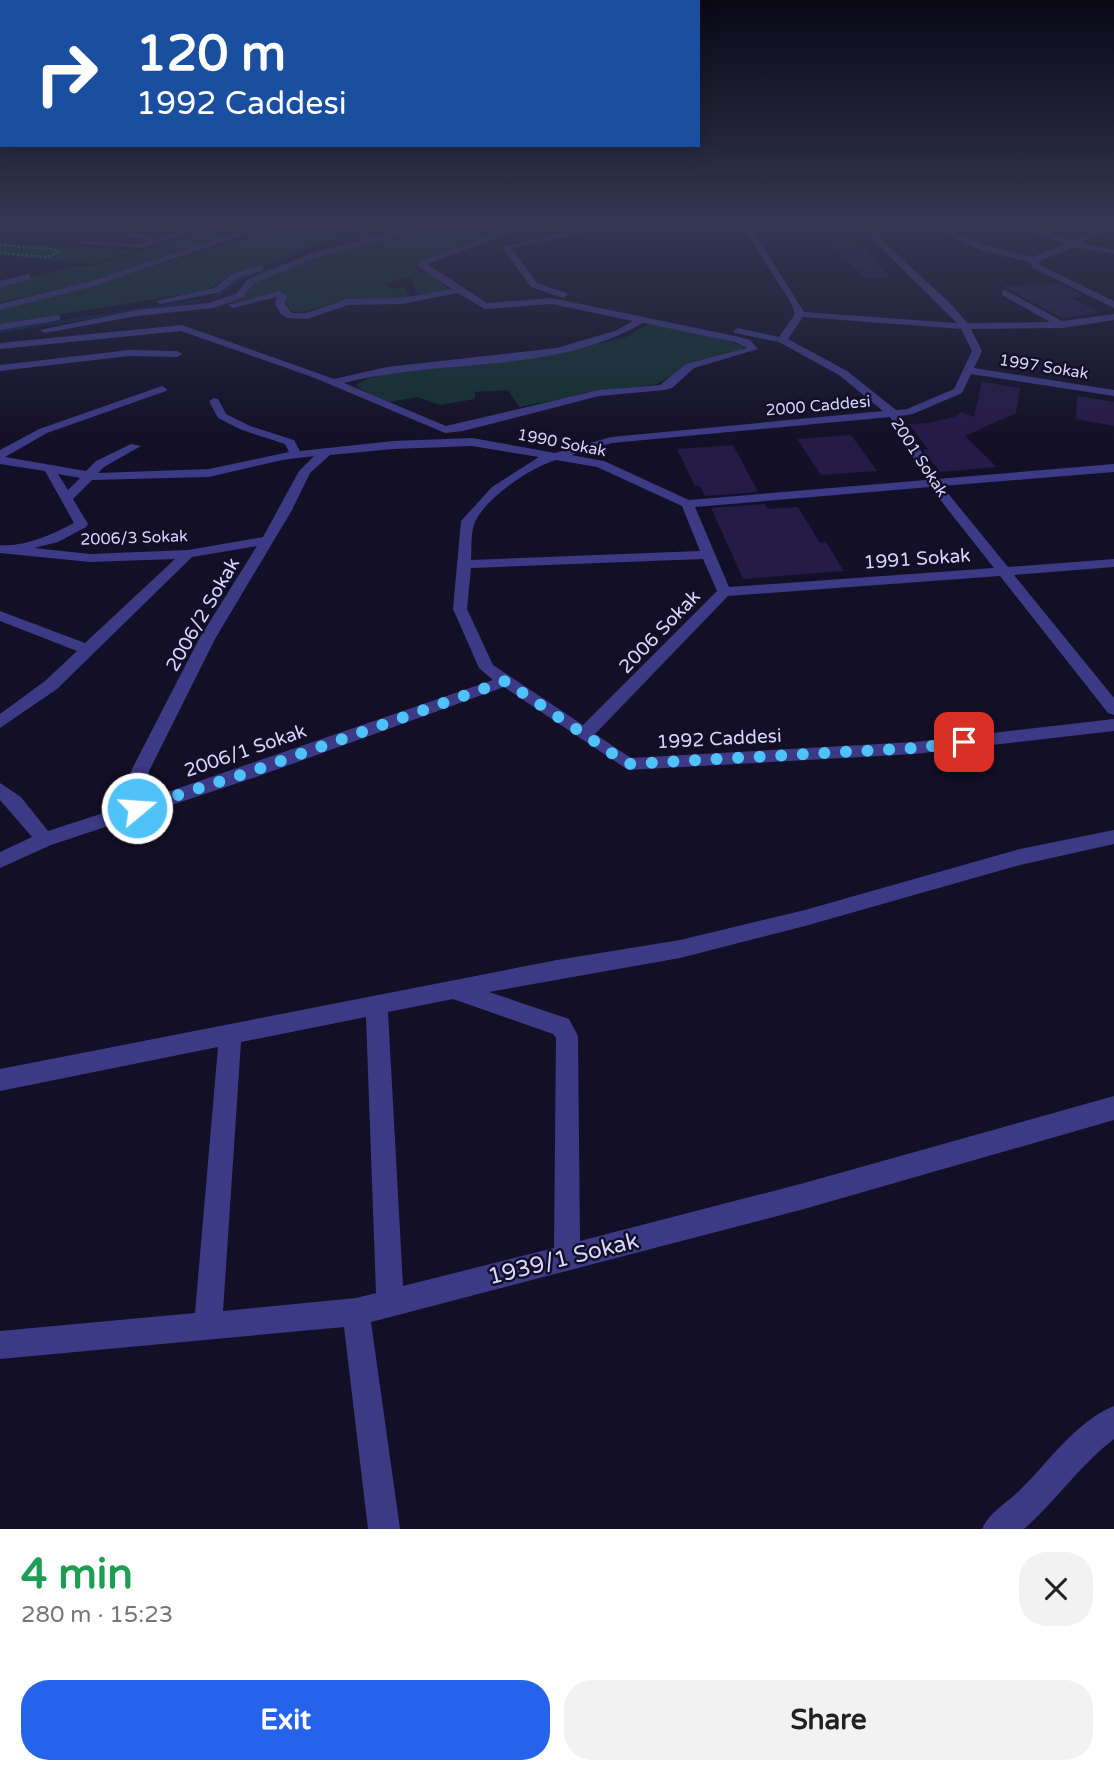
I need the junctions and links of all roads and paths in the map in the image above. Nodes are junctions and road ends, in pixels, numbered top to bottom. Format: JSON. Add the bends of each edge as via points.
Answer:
{"nodes":[{"id":1,"x":40,"y":297,"type":"edge"},
{"id":2,"x":182,"y":297,"type":"edge"},
{"id":3,"x":232,"y":297,"type":"edge"},
{"id":4,"x":265,"y":297,"type":"edge"},
{"id":5,"x":282,"y":297,"type":"edge"},
{"id":6,"x":420,"y":297,"type":"edge"},
{"id":7,"x":471,"y":297,"type":"edge"},
{"id":8,"x":571,"y":297,"type":"edge"},
{"id":9,"x":792,"y":297,"type":"edge"},
{"id":10,"x":935,"y":297,"type":"edge"},
{"id":11,"x":1013,"y":297,"type":"edge"},
{"id":12,"x":174,"y":299,"type":"junction"},
{"id":13,"x":0,"y":307,"type":"edge"},
{"id":14,"x":191,"y":310,"type":"junction"},
{"id":15,"x":167,"y":311,"type":"junction"},
{"id":16,"x":800,"y":314,"type":"junction"},
{"id":17,"x":1114,"y":317,"type":"edge"},
{"id":18,"x":643,"y":319,"type":"junction"},
{"id":19,"x":966,"y":325,"type":"junction"},
{"id":20,"x":1063,"y":325,"type":"junction"},
{"id":21,"x":0,"y":327,"type":"edge"},
{"id":22,"x":0,"y":337,"type":"edge"},
{"id":23,"x":782,"y":340,"type":"junction"},
{"id":24,"x":0,"y":346,"type":"edge"},
{"id":25,"x":177,"y":354,"type":"dead end"},
{"id":26,"x":0,"y":368,"type":"edge"},
{"id":27,"x":968,"y":370,"type":"junction"},
{"id":28,"x":334,"y":382,"type":"junction"},
{"id":29,"x":162,"y":389,"type":"dead end"},
{"id":30,"x":1114,"y":393,"type":"edge"},
{"id":31,"x":214,"y":401,"type":"dead end"},
{"id":32,"x":894,"y":414,"type":"junction"},
{"id":33,"x":135,"y":446,"type":"dead end"},
{"id":34,"x":327,"y":451,"type":"junction"},
{"id":35,"x":296,"y":454,"type":"junction"},
{"id":36,"x":0,"y":457,"type":"edge"},
{"id":37,"x":551,"y":457,"type":"junction"},
{"id":38,"x":49,"y":468,"type":"junction"},
{"id":39,"x":1114,"y":468,"type":"edge"},
{"id":40,"x":88,"y":475,"type":"junction"},
{"id":41,"x":934,"y":484,"type":"junction"},
{"id":42,"x":66,"y":499,"type":"junction"},
{"id":43,"x":687,"y":504,"type":"junction"},
{"id":44,"x":268,"y":540,"type":"junction"},
{"id":45,"x":4,"y":552,"type":"edge"},
{"id":46,"x":188,"y":554,"type":"junction"},
{"id":47,"x":709,"y":555,"type":"junction"},
{"id":48,"x":1114,"y":563,"type":"edge"},
{"id":49,"x":464,"y":564,"type":"junction"},
{"id":50,"x":1004,"y":571,"type":"junction"},
{"id":51,"x":723,"y":592,"type":"junction"},
{"id":52,"x":0,"y":616,"type":"edge"},
{"id":53,"x":88,"y":650,"type":"junction"},
{"id":54,"x":505,"y":681,"type":"junction"},
{"id":55,"x":1114,"y":709,"type":"edge"},
{"id":56,"x":0,"y":722,"type":"edge"},
{"id":57,"x":1114,"y":725,"type":"edge"},
{"id":58,"x":584,"y":736,"type":"junction"},
{"id":59,"x":0,"y":790,"type":"edge"},
{"id":60,"x":137,"y":808,"type":"junction"},
{"id":61,"x":1114,"y":837,"type":"edge"},
{"id":62,"x":44,"y":840,"type":"junction"},
{"id":63,"x":0,"y":860,"type":"edge"},
{"id":64,"x":453,"y":990,"type":"junction"},
{"id":65,"x":377,"y":1005,"type":"junction"},
{"id":66,"x":230,"y":1034,"type":"junction"},
{"id":67,"x":0,"y":1080,"type":"edge"},
{"id":68,"x":1114,"y":1108,"type":"edge"},
{"id":69,"x":568,"y":1257,"type":"junction"},
{"id":70,"x":390,"y":1303,"type":"junction"},
{"id":71,"x":356,"y":1311,"type":"junction"},
{"id":72,"x":208,"y":1325,"type":"junction"},
{"id":73,"x":0,"y":1345,"type":"edge"},
{"id":74,"x":1114,"y":1421,"type":"edge"},
{"id":75,"x":384,"y":1529,"type":"edge"},
{"id":76,"x":998,"y":1529,"type":"edge"}],
"edges":[{"from":1,"to":13,"type":"street"},
{"from":2,"to":12,"type":"street"},
{"from":3,"to":14,"type":"street"},
{"from":4,"to":14,"type":"street","via":[[205,312]]},
{"from":5,"to":6,"type":"street","via":[[284,312],[307,316],[347,302]]},
{"from":7,"to":18,"type":"street","via":[[485,306],[552,301]]},
{"from":8,"to":23,"type":"street","name":"2001 Sokak"},
{"from":9,"to":16,"type":"street"},
{"from":10,"to":19,"type":"street"},
{"from":11,"to":20,"type":"street"},
{"from":12,"to":15,"type":"street"},
{"from":12,"to":21,"type":"street"},
{"from":14,"to":15,"type":"street"},
{"from":15,"to":22,"type":"street"},
{"from":16,"to":19,"type":"street"},
{"from":16,"to":23,"type":"street"},
{"from":17,"to":20,"type":"street"},
{"from":18,"to":28,"type":"street","via":[[619,336],[574,346],[387,370]]},
{"from":18,"to":28,"type":"street","via":[[747,342],[753,349],[690,366],[661,388],[599,393],[451,430]]},
{"from":19,"to":20,"type":"street"},
{"from":19,"to":27,"type":"street","via":[[977,351]]},
{"from":23,"to":32,"type":"street","name":"2001 Sokak","via":[[843,373]]},
{"from":24,"to":28,"type":"street","via":[[182,328]]},
{"from":25,"to":26,"type":"street","via":[[129,353]]},
{"from":27,"to":30,"type":"street","name":"1997 Sokak"},
{"from":27,"to":32,"type":"street","name":"2000 Caddesi","via":[[958,391]]},
{"from":29,"to":36,"type":"street","via":[[43,431]]},
{"from":31,"to":35,"type":"street","via":[[222,416],[290,442]]},
{"from":32,"to":37,"type":"street","name":"2000 Caddesi","via":[[611,440]]},
{"from":32,"to":41,"type":"street","name":"2001 Sokak"},
{"from":33,"to":40,"type":"street"},
{"from":34,"to":35,"type":"street","name":"1990 Sokak"},
{"from":34,"to":37,"type":"street","name":"1990 Sokak","via":[[472,442]]},
{"from":34,"to":44,"type":"street","name":"2006/2 Sokak","via":[[305,471]]},
{"from":35,"to":40,"type":"street","name":"1990 Sokak","via":[[209,473]]},
{"from":36,"to":38,"type":"street","name":"1990 Sokak"},
{"from":37,"to":43,"type":"street","name":"1990 Sokak","via":[[600,464]]},
{"from":37,"to":49,"type":"street","name":"1992 Caddesi","via":[[496,490],[468,521]]},
{"from":38,"to":40,"type":"street","name":"1990 Sokak"},
{"from":38,"to":42,"type":"street"},
{"from":39,"to":41,"type":"street","name":"1990 Sokak"},
{"from":40,"to":42,"type":"street"},
{"from":41,"to":43,"type":"street","name":"1990 Sokak"},
{"from":41,"to":50,"type":"street","name":"2001 Sokak"},
{"from":42,"to":45,"type":"street","via":[[80,524],[53,538]]},
{"from":43,"to":47,"type":"street","name":"2006 Sokak"},
{"from":44,"to":46,"type":"street","name":"2006/3 Sokak"},
{"from":44,"to":60,"type":"street","name":"2006/2 Sokak","via":[[207,639],[141,771]]},
{"from":45,"to":46,"type":"street","name":"2006/3 Sokak","via":[[90,558]]},
{"from":46,"to":53,"type":"street"},
{"from":47,"to":49,"type":"street"},
{"from":47,"to":51,"type":"street","name":"2006 Sokak"},
{"from":48,"to":50,"type":"street","name":"1991 Sokak"},
{"from":49,"to":54,"type":"street","name":"1992 Caddesi","via":[[460,609],[487,668]]},
{"from":50,"to":51,"type":"street","name":"1991 Sokak"},
{"from":50,"to":55,"type":"street","name":"2001 Sokak"},
{"from":51,"to":58,"type":"street","name":"2006 Sokak"},
{"from":52,"to":53,"type":"street"},
{"from":53,"to":56,"type":"street","via":[[51,685]]},
{"from":54,"to":58,"type":"street","name":"1992 Caddesi"},
{"from":54,"to":60,"type":"street","name":"2006/1 Sokak"},
{"from":57,"to":58,"type":"street","name":"1992 Caddesi","via":[[915,748],[628,764]]},
{"from":59,"to":62,"type":"street"},
{"from":60,"to":62,"type":"street","name":"2006/1 Sokak"},
{"from":61,"to":64,"type":"street","via":[[1020,857],[680,948]]},
{"from":62,"to":63,"type":"street","name":"2006/1 Sokak"},
{"from":64,"to":65,"type":"street"},
{"from":64,"to":69,"type":"street","via":[[561,1026],[567,1036]]},
{"from":65,"to":66,"type":"street"},
{"from":65,"to":70,"type":"street"},
{"from":66,"to":67,"type":"street"},
{"from":66,"to":72,"type":"street"},
{"from":68,"to":69,"type":"street","name":"1939/1 Sokak"},
{"from":69,"to":70,"type":"street","name":"1939/1 Sokak"},
{"from":70,"to":71,"type":"street","name":"1939/1 Sokak"},
{"from":71,"to":72,"type":"street","name":"1939/1 Sokak"},
{"from":71,"to":75,"type":"street"},
{"from":72,"to":73,"type":"street","name":"1939/1 Sokak"},
{"from":74,"to":76,"type":"street","via":[[1089,1437],[1016,1517]]}]}
